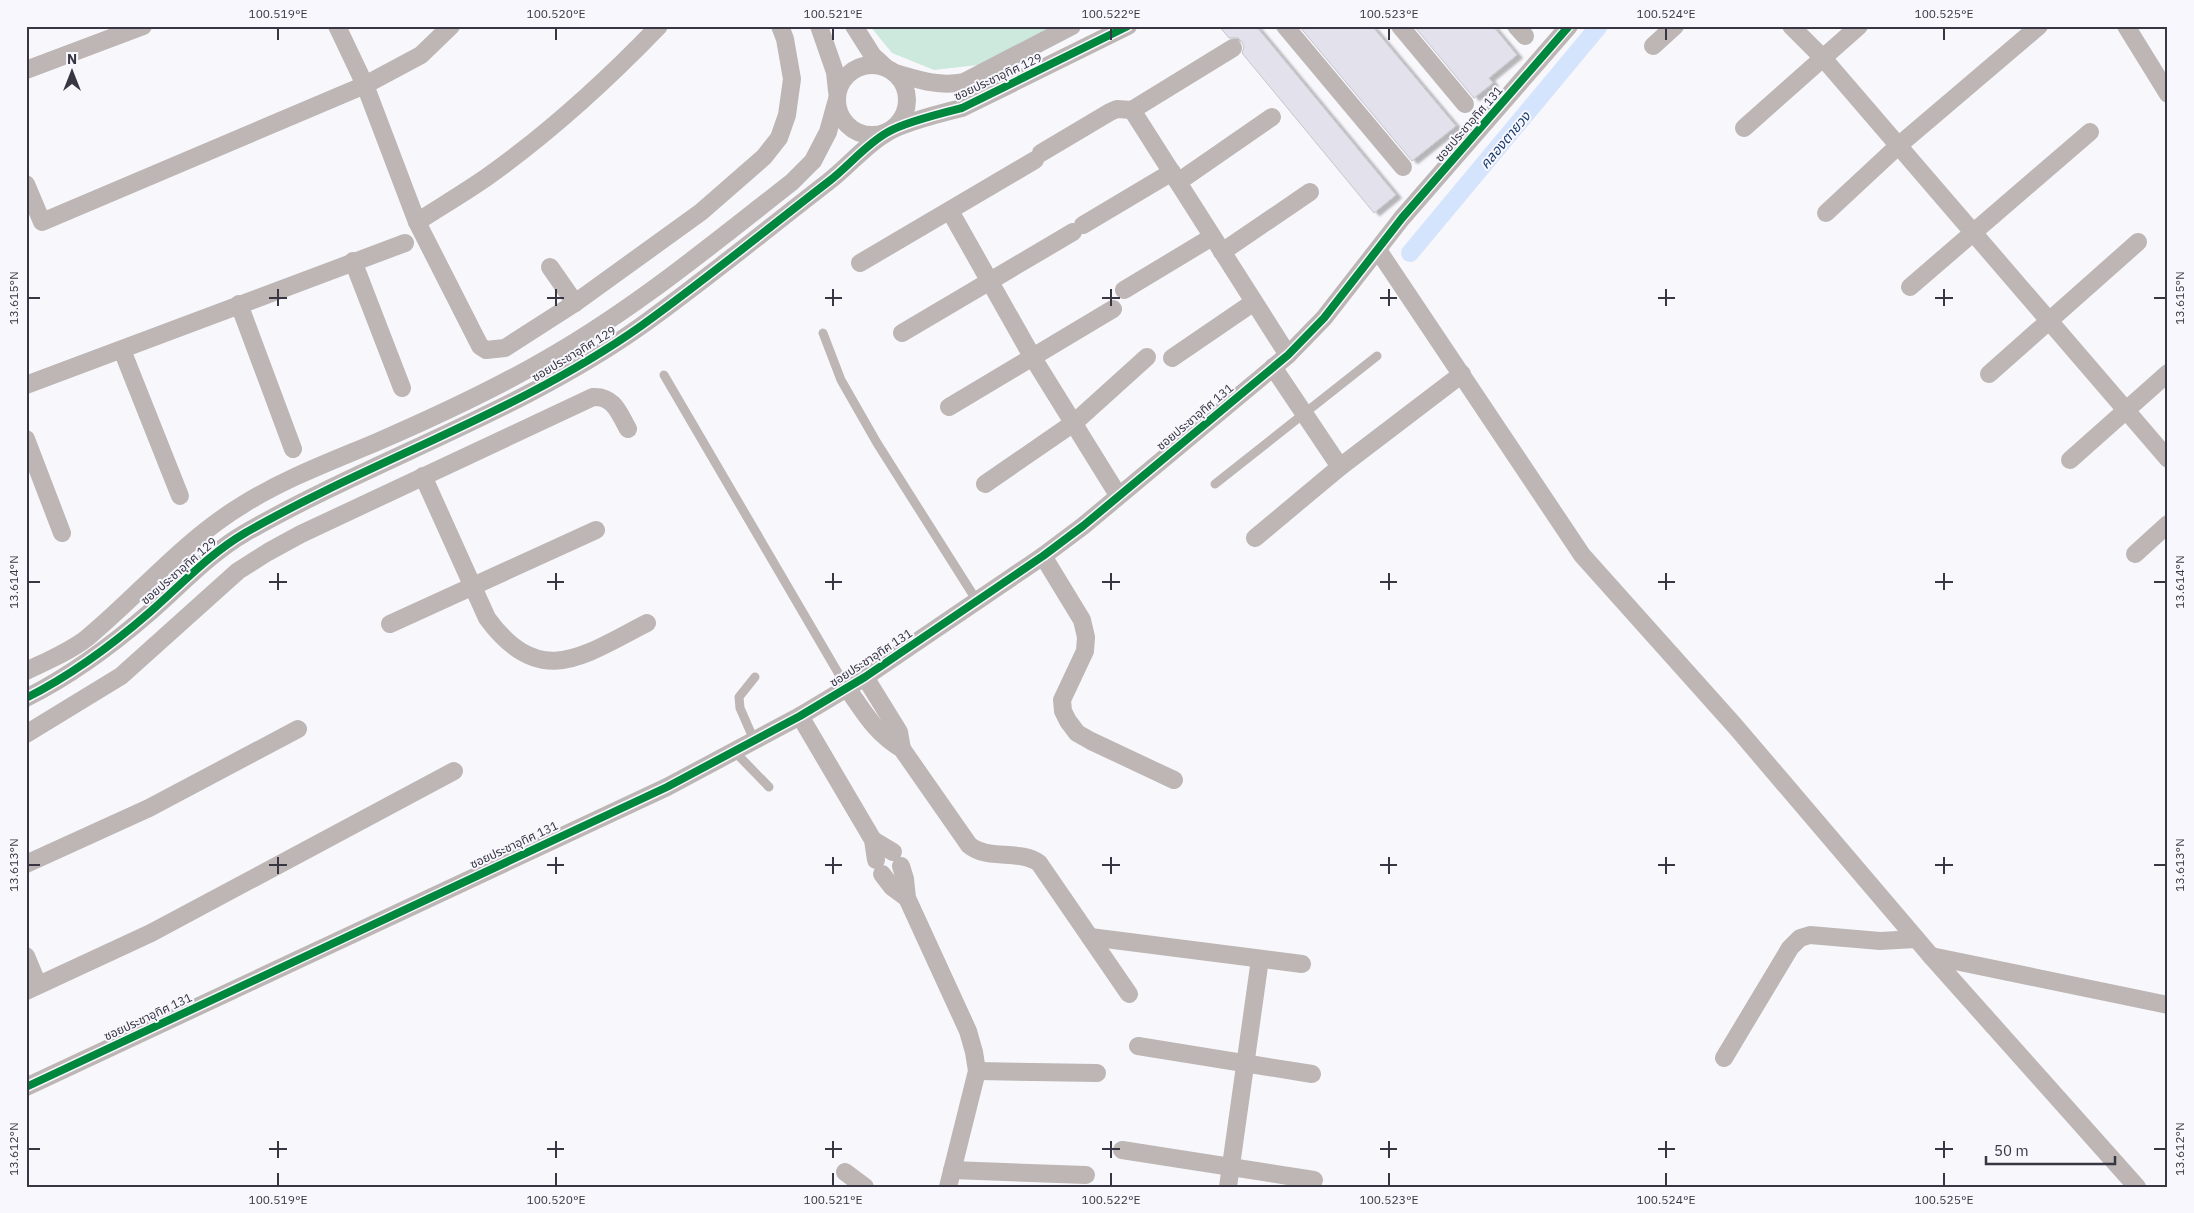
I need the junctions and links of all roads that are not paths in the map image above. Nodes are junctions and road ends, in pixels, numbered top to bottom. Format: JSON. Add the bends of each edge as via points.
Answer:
{"nodes":[{"id":1,"x":143,"y":26,"type":"edge"},
{"id":2,"x":337,"y":26,"type":"edge"},
{"id":3,"x":452,"y":26,"type":"edge"},
{"id":4,"x":660,"y":26,"type":"edge"},
{"id":5,"x":780,"y":26,"type":"edge"},
{"id":6,"x":819,"y":26,"type":"edge"},
{"id":7,"x":854,"y":26,"type":"edge"},
{"id":8,"x":1072,"y":26,"type":"edge"},
{"id":9,"x":1128,"y":26,"type":"edge"},
{"id":10,"x":1285,"y":26,"type":"edge"},
{"id":11,"x":1400,"y":26,"type":"edge"},
{"id":12,"x":1569,"y":26,"type":"edge"},
{"id":13,"x":1675,"y":26,"type":"edge"},
{"id":14,"x":1791,"y":26,"type":"edge"},
{"id":15,"x":1859,"y":26,"type":"edge"},
{"id":16,"x":2039,"y":26,"type":"edge"},
{"id":17,"x":2126,"y":26,"type":"edge"},
{"id":18,"x":1653,"y":46,"type":"dead end"},
{"id":19,"x":1233,"y":48,"type":"dead end"},
{"id":20,"x":1823,"y":58,"type":"junction"},
{"id":21,"x":26,"y":70,"type":"edge"},
{"id":22,"x":890,"y":70,"type":"junction"},
{"id":23,"x":2163,"y":75,"type":"edge"},
{"id":24,"x":365,"y":85,"type":"junction"},
{"id":25,"x":2168,"y":94,"type":"edge"},
{"id":26,"x":837,"y":97,"type":"junction"},
{"id":27,"x":1465,"y":104,"type":"dead end"},
{"id":28,"x":1132,"y":110,"type":"junction"},
{"id":29,"x":1272,"y":117,"type":"dead end"},
{"id":30,"x":1744,"y":128,"type":"dead end"},
{"id":31,"x":888,"y":132,"type":"junction"},
{"id":32,"x":2090,"y":132,"type":"dead end"},
{"id":33,"x":1898,"y":146,"type":"junction"},
{"id":34,"x":1402,"y":167,"type":"dead end"},
{"id":35,"x":1175,"y":177,"type":"junction"},
{"id":36,"x":26,"y":184,"type":"edge"},
{"id":37,"x":1310,"y":192,"type":"dead end"},
{"id":38,"x":950,"y":211,"type":"junction"},
{"id":39,"x":1826,"y":213,"type":"dead end"},
{"id":40,"x":417,"y":222,"type":"junction"},
{"id":41,"x":34,"y":225,"type":"edge"},
{"id":42,"x":1972,"y":232,"type":"junction"},
{"id":43,"x":2138,"y":242,"type":"dead end"},
{"id":44,"x":405,"y":243,"type":"dead end"},
{"id":45,"x":1217,"y":245,"type":"junction"},
{"id":46,"x":1378,"y":250,"type":"junction"},
{"id":47,"x":353,"y":261,"type":"junction"},
{"id":48,"x":860,"y":263,"type":"dead end"},
{"id":49,"x":550,"y":267,"type":"dead end"},
{"id":50,"x":988,"y":281,"type":"junction"},
{"id":51,"x":1910,"y":287,"type":"dead end"},
{"id":52,"x":1124,"y":290,"type":"dead end"},
{"id":53,"x":1254,"y":302,"type":"junction"},
{"id":54,"x":575,"y":303,"type":"junction"},
{"id":55,"x":239,"y":304,"type":"junction"},
{"id":56,"x":1113,"y":309,"type":"dead end"},
{"id":57,"x":2048,"y":322,"type":"junction"},
{"id":58,"x":823,"y":333,"type":"dead end"},
{"id":59,"x":902,"y":333,"type":"dead end"},
{"id":60,"x":122,"y":350,"type":"junction"},
{"id":61,"x":1288,"y":355,"type":"junction"},
{"id":62,"x":1377,"y":356,"type":"dead end"},
{"id":63,"x":1146,"y":357,"type":"dead end"},
{"id":64,"x":1034,"y":358,"type":"junction"},
{"id":65,"x":1172,"y":358,"type":"dead end"},
{"id":66,"x":1273,"y":368,"type":"junction"},
{"id":67,"x":2168,"y":373,"type":"edge"},
{"id":68,"x":1462,"y":374,"type":"junction"},
{"id":69,"x":1989,"y":374,"type":"dead end"},
{"id":70,"x":664,"y":375,"type":"dead end"},
{"id":71,"x":26,"y":385,"type":"edge"},
{"id":72,"x":402,"y":388,"type":"dead end"},
{"id":73,"x":949,"y":408,"type":"dead end"},
{"id":74,"x":2126,"y":410,"type":"junction"},
{"id":75,"x":1304,"y":413,"type":"junction"},
{"id":76,"x":1075,"y":422,"type":"junction"},
{"id":77,"x":628,"y":429,"type":"dead end"},
{"id":78,"x":26,"y":439,"type":"edge"},
{"id":79,"x":380,"y":440,"type":"junction"},
{"id":80,"x":293,"y":449,"type":"dead end"},
{"id":81,"x":2168,"y":459,"type":"edge"},
{"id":82,"x":392,"y":460,"type":"junction"},
{"id":83,"x":2070,"y":460,"type":"dead end"},
{"id":84,"x":1340,"y":466,"type":"junction"},
{"id":85,"x":422,"y":476,"type":"junction"},
{"id":86,"x":985,"y":484,"type":"dead end"},
{"id":87,"x":1214,"y":484,"type":"dead end"},
{"id":88,"x":1118,"y":495,"type":"junction"},
{"id":89,"x":180,"y":496,"type":"dead end"},
{"id":90,"x":2168,"y":524,"type":"edge"},
{"id":91,"x":596,"y":530,"type":"dead end"},
{"id":92,"x":62,"y":533,"type":"dead end"},
{"id":93,"x":1255,"y":538,"type":"dead end"},
{"id":94,"x":2135,"y":554,"type":"dead end"},
{"id":95,"x":1043,"y":556,"type":"junction"},
{"id":96,"x":473,"y":587,"type":"junction"},
{"id":97,"x":976,"y":601,"type":"junction"},
{"id":98,"x":647,"y":623,"type":"dead end"},
{"id":99,"x":390,"y":624,"type":"dead end"},
{"id":100,"x":26,"y":670,"type":"edge"},
{"id":101,"x":755,"y":677,"type":"dead end"},
{"id":102,"x":865,"y":677,"type":"junction"},
{"id":103,"x":847,"y":688,"type":"junction"},
{"id":104,"x":26,"y":698,"type":"edge"},
{"id":105,"x":800,"y":716,"type":"junction"},
{"id":106,"x":298,"y":730,"type":"dead end"},
{"id":107,"x":26,"y":734,"type":"edge"},
{"id":108,"x":754,"y":740,"type":"junction"},
{"id":109,"x":902,"y":749,"type":"junction"},
{"id":110,"x":735,"y":752,"type":"junction"},
{"id":111,"x":454,"y":771,"type":"dead end"},
{"id":112,"x":1174,"y":780,"type":"dead end"},
{"id":113,"x":769,"y":787,"type":"dead end"},
{"id":114,"x":873,"y":840,"type":"junction"},
{"id":115,"x":26,"y":864,"type":"edge"},
{"id":116,"x":907,"y":898,"type":"junction"},
{"id":117,"x":1090,"y":937,"type":"junction"},
{"id":118,"x":1916,"y":939,"type":"junction"},
{"id":119,"x":26,"y":956,"type":"edge"},
{"id":120,"x":1931,"y":956,"type":"junction"},
{"id":121,"x":1260,"y":959,"type":"junction"},
{"id":122,"x":1302,"y":964,"type":"dead end"},
{"id":123,"x":32,"y":988,"type":"edge"},
{"id":124,"x":1129,"y":994,"type":"dead end"},
{"id":125,"x":2168,"y":1006,"type":"edge"},
{"id":126,"x":1138,"y":1046,"type":"dead end"},
{"id":127,"x":1724,"y":1058,"type":"dead end"},
{"id":128,"x":1245,"y":1064,"type":"junction"},
{"id":129,"x":976,"y":1071,"type":"junction"},
{"id":130,"x":1096,"y":1073,"type":"dead end"},
{"id":131,"x":1312,"y":1074,"type":"dead end"},
{"id":132,"x":26,"y":1087,"type":"edge"},
{"id":133,"x":1122,"y":1150,"type":"dead end"},
{"id":134,"x":1231,"y":1167,"type":"junction"},
{"id":135,"x":846,"y":1172,"type":"dead end"},
{"id":136,"x":1086,"y":1175,"type":"dead end"},
{"id":137,"x":950,"y":1179,"type":"edge"},
{"id":138,"x":1314,"y":1180,"type":"dead end"},
{"id":139,"x":865,"y":1187,"type":"edge"},
{"id":140,"x":1228,"y":1187,"type":"edge"},
{"id":141,"x":2136,"y":1187,"type":"edge"}],
"edges":[{"from":1,"to":21,"type":"street"},
{"from":2,"to":24,"type":"street"},
{"from":3,"to":24,"type":"street","via":[[421,55]]},
{"from":4,"to":40,"type":"street","via":[[575,106],[519,153]]},
{"from":5,"to":54,"type":"street","via":[[792,79],[788,115],[779,138],[764,157],[700,212]]},
{"from":6,"to":26,"type":"street","via":[[836,72]]},
{"from":7,"to":22,"type":"street","via":[[873,56]]},
{"from":8,"to":22,"type":"street","name":"ซอยประชาอุทิศ 129","via":[[964,82],[933,84]]},
{"from":9,"to":31,"type":"street","name":"ซอยประชาอุทิศ 129","via":[[962,108]]},
{"from":10,"to":34,"type":"street"},
{"from":11,"to":27,"type":"street"},
{"from":12,"to":46,"type":"street","name":"ซอยประชาอุทิศ 131","via":[[1402,218]]},
{"from":13,"to":18,"type":"street"},
{"from":14,"to":20,"type":"street"},
{"from":15,"to":20,"type":"street"},
{"from":16,"to":33,"type":"street"},
{"from":17,"to":23,"type":"street"},
{"from":19,"to":28,"type":"street"},
{"from":20,"to":30,"type":"street"},
{"from":20,"to":33,"type":"street"},
{"from":22,"to":26,"type":"street","name":"ซอยประชาอุทิศ 129","via":[[873,64],[856,69],[842,80]]},
{"from":22,"to":31,"type":"street","name":"ซอยประชาอุทิศ 129","via":[[902,82],[907,92],[907,104],[904,115]]},
{"from":23,"to":25,"type":"street"},
{"from":24,"to":40,"type":"street"},
{"from":24,"to":41,"type":"street"},
{"from":26,"to":31,"type":"street","name":"ซอยประชาอุทิศ 129","via":[[842,119],[854,131],[865,135]]},
{"from":26,"to":79,"type":"street","name":"ซอยประชาอุทิศ 129","via":[[828,132],[813,161],[792,182],[632,305],[535,366]]},
{"from":28,"to":35,"type":"street"},
{"from":28,"to":38,"type":"street","via":[[1110,112]]},
{"from":29,"to":35,"type":"street"},
{"from":31,"to":82,"type":"street","name":"ซอยประชาอุทิศ 129","via":[[810,196],[600,354],[505,407]]},
{"from":32,"to":42,"type":"street"},
{"from":33,"to":39,"type":"street"},
{"from":33,"to":42,"type":"street"},
{"from":35,"to":45,"type":"street"},
{"from":35,"to":50,"type":"street","via":[[1078,228]]},
{"from":36,"to":41,"type":"street"},
{"from":37,"to":45,"type":"street"},
{"from":38,"to":48,"type":"street"},
{"from":38,"to":50,"type":"street"},
{"from":40,"to":54,"type":"street","via":[[480,346],[486,350],[505,348]]},
{"from":42,"to":51,"type":"street"},
{"from":42,"to":57,"type":"street"},
{"from":43,"to":57,"type":"street"},
{"from":44,"to":47,"type":"street"},
{"from":45,"to":52,"type":"street"},
{"from":45,"to":53,"type":"street"},
{"from":46,"to":61,"type":"street","name":"ซอยประชาอุทิศ 131","via":[[1324,318]]},
{"from":46,"to":68,"type":"street"},
{"from":47,"to":55,"type":"street"},
{"from":47,"to":72,"type":"street"},
{"from":49,"to":54,"type":"street"},
{"from":50,"to":59,"type":"street"},
{"from":50,"to":64,"type":"street"},
{"from":53,"to":61,"type":"street"},
{"from":53,"to":65,"type":"street"},
{"from":55,"to":60,"type":"street"},
{"from":55,"to":80,"type":"street"},
{"from":56,"to":64,"type":"street"},
{"from":57,"to":69,"type":"street"},
{"from":57,"to":74,"type":"street"},
{"from":58,"to":97,"type":"lane","via":[[841,380]]},
{"from":60,"to":71,"type":"street"},
{"from":60,"to":89,"type":"street"},
{"from":61,"to":66,"type":"street","name":"ซอยประชาอุทิศ 131"},
{"from":62,"to":75,"type":"lane"},
{"from":63,"to":76,"type":"street"},
{"from":64,"to":73,"type":"street"},
{"from":64,"to":76,"type":"street"},
{"from":66,"to":75,"type":"street"},
{"from":66,"to":88,"type":"street","name":"ซอยประชาอุทิศ 131"},
{"from":67,"to":74,"type":"street"},
{"from":68,"to":84,"type":"street"},
{"from":68,"to":118,"type":"street","via":[[1582,555],[1735,726]]},
{"from":70,"to":103,"type":"lane"},
{"from":74,"to":81,"type":"street"},
{"from":74,"to":83,"type":"street"},
{"from":75,"to":84,"type":"street"},
{"from":75,"to":87,"type":"lane"},
{"from":76,"to":86,"type":"street"},
{"from":76,"to":88,"type":"street"},
{"from":77,"to":85,"type":"street","via":[[610,400],[593,397]]},
{"from":78,"to":92,"type":"street"},
{"from":79,"to":82,"type":"street"},
{"from":79,"to":100,"type":"street","name":"ซอยประชาอุทิศ 129","via":[[304,472],[243,504],[170,560],[86,638],[62,654]]},
{"from":82,"to":104,"type":"street","name":"ซอยประชาอุทิศ 129","via":[[243,534],[214,553],[84,666]]},
{"from":84,"to":93,"type":"street"},
{"from":85,"to":96,"type":"street"},
{"from":85,"to":107,"type":"street","via":[[301,534],[238,571],[121,676]]},
{"from":88,"to":95,"type":"street","name":"ซอยประชาอุทิศ 131"},
{"from":90,"to":94,"type":"street"},
{"from":91,"to":96,"type":"street"},
{"from":95,"to":97,"type":"street","name":"ซอยประชาอุทิศ 131"},
{"from":95,"to":112,"type":"street","via":[[1082,620],[1086,637],[1085,651],[1062,700],[1068,721],[1077,733],[1091,741]]},
{"from":96,"to":98,"type":"street","via":[[499,635],[529,656],[545,660],[566,661],[581,656]]},
{"from":96,"to":99,"type":"street"},
{"from":97,"to":102,"type":"street","name":"ซอยประชาอุทิศ 131"},
{"from":101,"to":108,"type":"lane","via":[[739,697],[740,708]]},
{"from":102,"to":103,"type":"street","name":"ซอยประชาอุทิศ 131"},
{"from":102,"to":109,"type":"street","via":[[899,732]]},
{"from":103,"to":105,"type":"street","name":"ซอยประชาอุทิศ 131"},
{"from":103,"to":109,"type":"street","via":[[877,732]]},
{"from":105,"to":108,"type":"street","name":"ซอยประชาอุทิศ 131"},
{"from":105,"to":114,"type":"street"},
{"from":106,"to":115,"type":"street","via":[[149,808]]},
{"from":108,"to":110,"type":"street","name":"ซอยประชาอุทิศ 131"},
{"from":109,"to":117,"type":"street","via":[[969,845],[976,851],[1031,858],[1039,864]]},
{"from":110,"to":113,"type":"lane"},
{"from":110,"to":132,"type":"street","name":"ซอยประชาอุทิศ 131","via":[[667,787]]},
{"from":111,"to":123,"type":"street","via":[[159,929]]},
{"from":114,"to":116,"type":"street","via":[[879,867],[892,887]]},
{"from":114,"to":116,"type":"street","via":[[897,859],[906,878]]},
{"from":116,"to":129,"type":"street","via":[[968,1031]]},
{"from":117,"to":121,"type":"street"},
{"from":117,"to":124,"type":"street"},
{"from":118,"to":120,"type":"street"},
{"from":118,"to":127,"type":"street","via":[[1880,941],[1810,935],[1800,938],[1790,948]]},
{"from":119,"to":123,"type":"street"},
{"from":120,"to":125,"type":"street"},
{"from":120,"to":141,"type":"street"},
{"from":121,"to":122,"type":"street"},
{"from":121,"to":128,"type":"street"},
{"from":126,"to":128,"type":"street"},
{"from":128,"to":131,"type":"street"},
{"from":128,"to":134,"type":"street"},
{"from":129,"to":130,"type":"street"},
{"from":129,"to":137,"type":"street"},
{"from":133,"to":134,"type":"street"},
{"from":134,"to":138,"type":"street"},
{"from":134,"to":140,"type":"street"},
{"from":135,"to":139,"type":"street"},
{"from":136,"to":137,"type":"street"}]}
